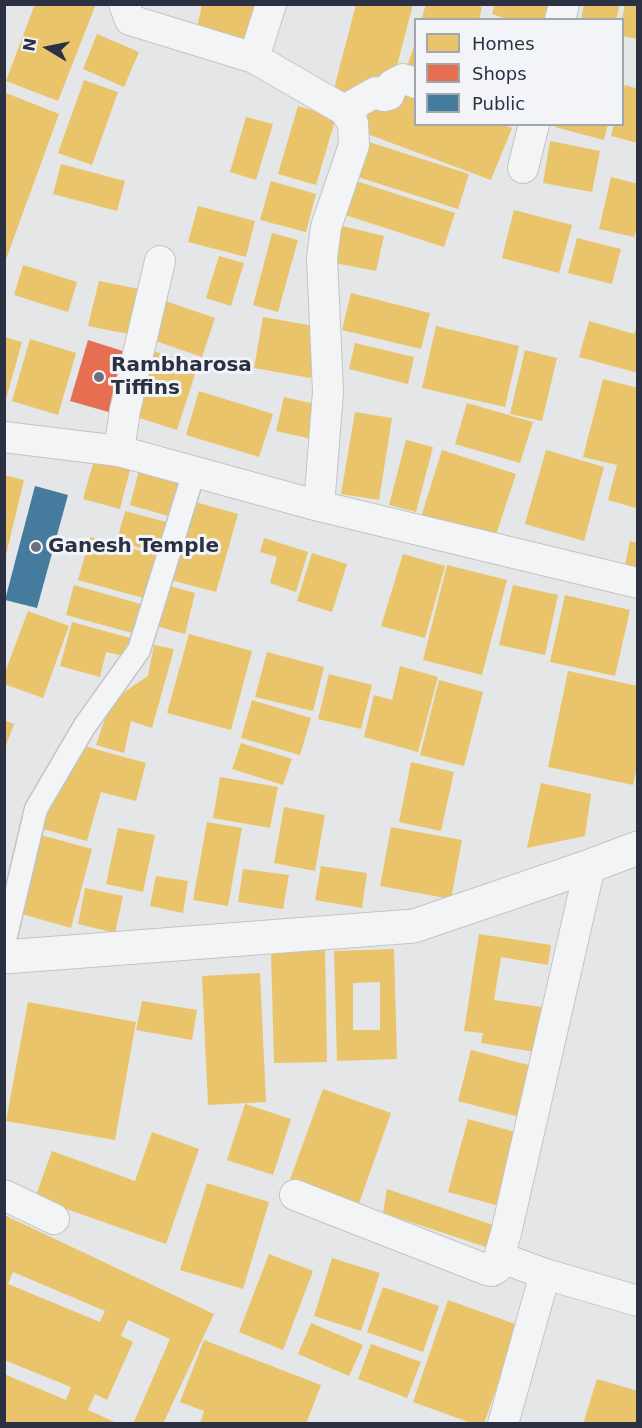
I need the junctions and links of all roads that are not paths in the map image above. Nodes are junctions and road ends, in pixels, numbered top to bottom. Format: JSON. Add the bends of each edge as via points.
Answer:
{"nodes":[{"id":1,"x":124,"y":4,"type":"edge"},
{"id":2,"x":271,"y":4,"type":"edge"},
{"id":3,"x":254,"y":57,"type":"junction"},
{"id":4,"x":414,"y":83,"type":"edge"},
{"id":5,"x":344,"y":110,"type":"junction"},
{"id":6,"x":534,"y":126,"type":"edge"},
{"id":7,"x":523,"y":168,"type":"dead end"},
{"id":8,"x":160,"y":261,"type":"dead end"},
{"id":9,"x":4,"y":437,"type":"edge"},
{"id":10,"x":119,"y":451,"type":"junction"},
{"id":11,"x":194,"y":472,"type":"junction"},
{"id":12,"x":319,"y":507,"type":"junction"},
{"id":13,"x":638,"y":583,"type":"edge"},
{"id":14,"x":638,"y":848,"type":"edge"},
{"id":15,"x":591,"y":866,"type":"junction"},
{"id":16,"x":4,"y":944,"type":"edge"},
{"id":17,"x":4,"y":957,"type":"edge"},
{"id":18,"x":4,"y":1195,"type":"edge"},
{"id":19,"x":295,"y":1195,"type":"dead end"},
{"id":20,"x":54,"y":1219,"type":"dead end"},
{"id":21,"x":498,"y":1257,"type":"junction"},
{"id":22,"x":545,"y":1274,"type":"junction"},
{"id":23,"x":638,"y":1301,"type":"edge"},
{"id":24,"x":503,"y":1424,"type":"edge"}],
"edges":[{"from":1,"to":3,"type":"street","via":[[130,20]]},
{"from":2,"to":3,"type":"street"},
{"from":3,"to":5,"type":"street"},
{"from":4,"to":5,"type":"street","via":[[403,80],[392,86],[389,95],[376,92]]},
{"from":5,"to":12,"type":"street","via":[[353,123],[354,145],[326,227],[322,258],[328,392]]},
{"from":6,"to":7,"type":"street"},
{"from":8,"to":10,"type":"street"},
{"from":9,"to":10,"type":"street"},
{"from":10,"to":11,"type":"street"},
{"from":11,"to":12,"type":"street"},
{"from":11,"to":16,"type":"street","via":[[139,650],[84,727],[36,809]]},
{"from":12,"to":13,"type":"street"},
{"from":14,"to":15,"type":"street"},
{"from":15,"to":17,"type":"street","via":[[414,926]]},
{"from":15,"to":21,"type":"street"},
{"from":18,"to":20,"type":"street"},
{"from":19,"to":21,"type":"street","via":[[487,1270],[496,1268]]},
{"from":21,"to":22,"type":"street"},
{"from":22,"to":23,"type":"street"},
{"from":22,"to":24,"type":"street"}]}
